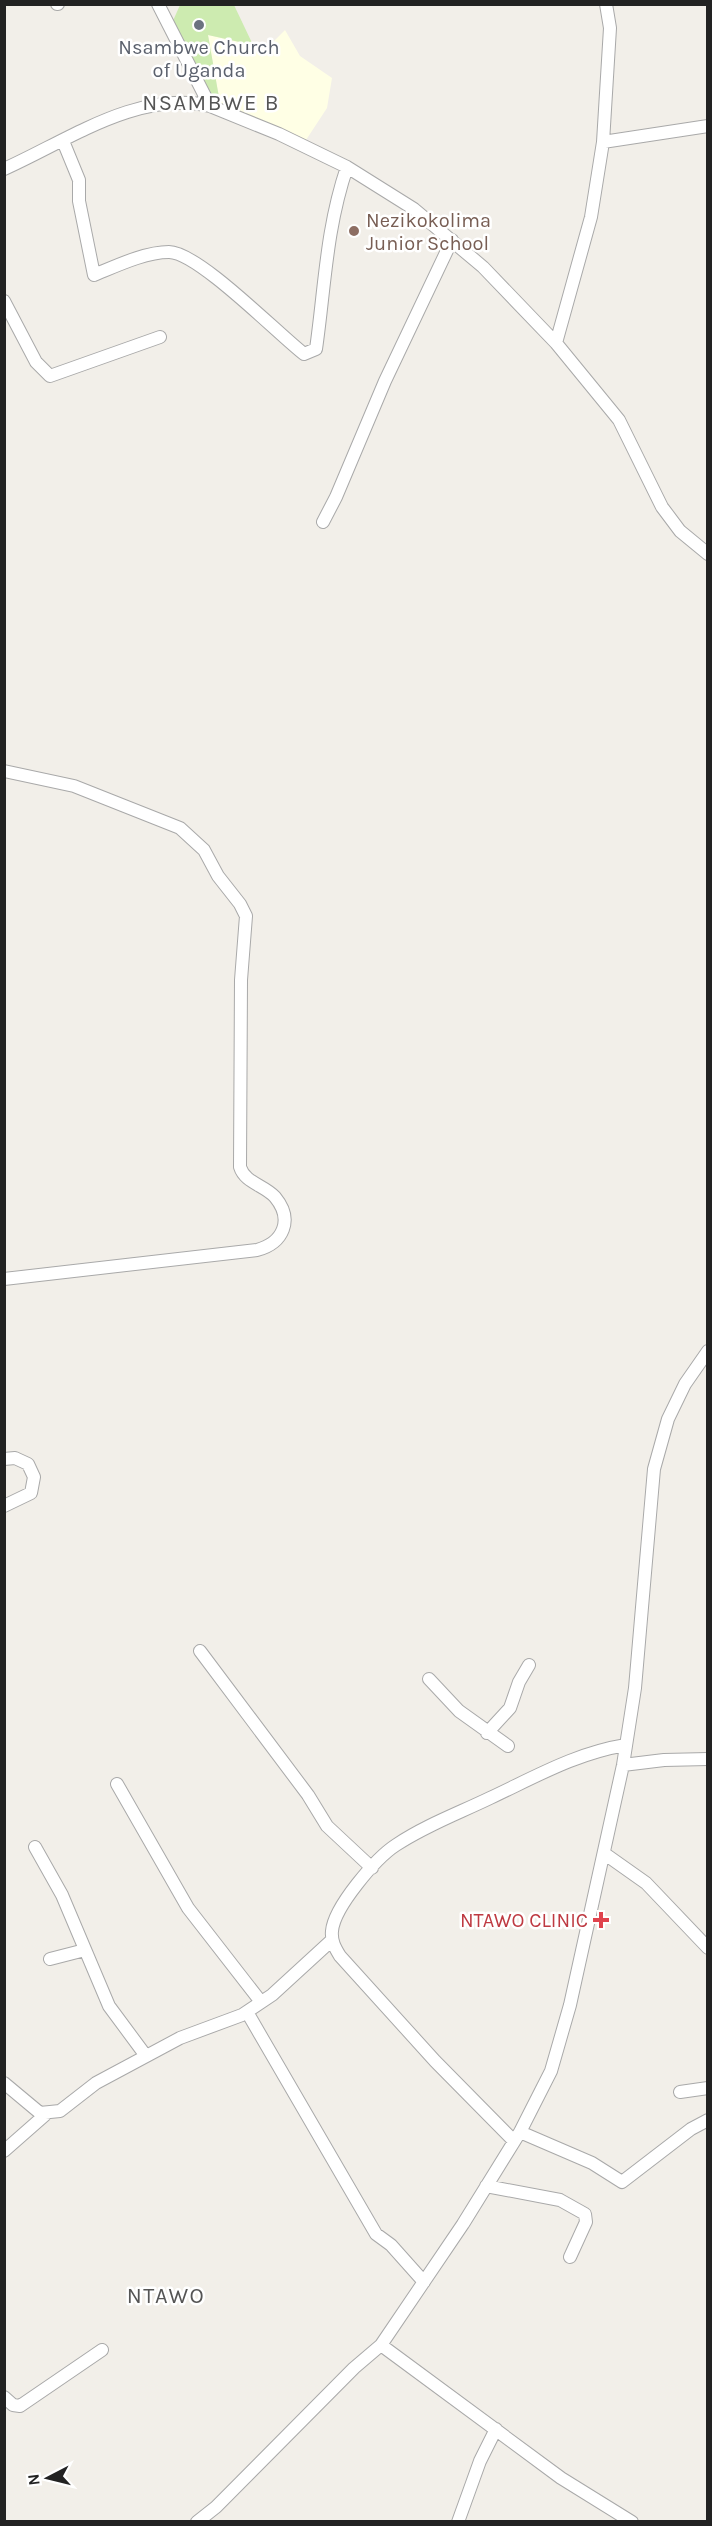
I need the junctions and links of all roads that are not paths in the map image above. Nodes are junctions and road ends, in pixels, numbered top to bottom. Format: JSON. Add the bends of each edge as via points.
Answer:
{"nodes":[{"id":1,"x":158,"y":4,"type":"edge"},
{"id":2,"x":606,"y":4,"type":"edge"},
{"id":3,"x":210,"y":106,"type":"junction"},
{"id":4,"x":708,"y":126,"type":"edge"},
{"id":5,"x":63,"y":141,"type":"junction"},
{"id":6,"x":603,"y":142,"type":"junction"},
{"id":7,"x":347,"y":167,"type":"junction"},
{"id":8,"x":4,"y":169,"type":"edge"},
{"id":9,"x":452,"y":240,"type":"junction"},
{"id":10,"x":4,"y":302,"type":"edge"},
{"id":11,"x":160,"y":337,"type":"dead end"},
{"id":12,"x":556,"y":343,"type":"junction"},
{"id":13,"x":323,"y":522,"type":"dead end"},
{"id":14,"x":708,"y":554,"type":"edge"},
{"id":15,"x":4,"y":771,"type":"edge"},
{"id":16,"x":4,"y":1279,"type":"edge"},
{"id":17,"x":708,"y":1351,"type":"edge"},
{"id":18,"x":4,"y":1459,"type":"edge"},
{"id":19,"x":4,"y":1506,"type":"edge"},
{"id":20,"x":200,"y":1650,"type":"dead end"},
{"id":21,"x":529,"y":1665,"type":"dead end"},
{"id":22,"x":429,"y":1679,"type":"dead end"},
{"id":23,"x":488,"y":1733,"type":"junction"},
{"id":24,"x":626,"y":1745,"type":"junction"},
{"id":25,"x":508,"y":1746,"type":"dead end"},
{"id":26,"x":708,"y":1759,"type":"edge"},
{"id":27,"x":622,"y":1765,"type":"junction"},
{"id":28,"x":117,"y":1784,"type":"dead end"},
{"id":29,"x":35,"y":1847,"type":"dead end"},
{"id":30,"x":605,"y":1854,"type":"junction"},
{"id":31,"x":372,"y":1868,"type":"junction"},
{"id":32,"x":332,"y":1940,"type":"junction"},
{"id":33,"x":708,"y":1948,"type":"edge"},
{"id":34,"x":85,"y":1950,"type":"junction"},
{"id":35,"x":50,"y":1959,"type":"dead end"},
{"id":36,"x":261,"y":2002,"type":"junction"},
{"id":37,"x":247,"y":2012,"type":"junction"},
{"id":38,"x":146,"y":2056,"type":"junction"},
{"id":39,"x":4,"y":2084,"type":"edge"},
{"id":40,"x":708,"y":2088,"type":"edge"},
{"id":41,"x":680,"y":2092,"type":"dead end"},
{"id":42,"x":45,"y":2115,"type":"junction"},
{"id":43,"x":708,"y":2120,"type":"edge"},
{"id":44,"x":517,"y":2136,"type":"junction"},
{"id":45,"x":4,"y":2151,"type":"edge"},
{"id":46,"x":486,"y":2186,"type":"junction"},
{"id":47,"x":570,"y":2257,"type":"dead end"},
{"id":48,"x":424,"y":2282,"type":"junction"},
{"id":49,"x":381,"y":2344,"type":"junction"},
{"id":50,"x":102,"y":2350,"type":"dead end"},
{"id":51,"x":4,"y":2397,"type":"edge"},
{"id":52,"x":496,"y":2429,"type":"junction"},
{"id":53,"x":197,"y":2522,"type":"edge"},
{"id":54,"x":458,"y":2522,"type":"edge"},
{"id":55,"x":632,"y":2522,"type":"edge"}],
"edges":[{"from":1,"to":3,"type":"street"},
{"from":2,"to":6,"type":"street","via":[[610,28]]},
{"from":3,"to":5,"type":"street","via":[[162,104],[126,114]]},
{"from":3,"to":7,"type":"street"},
{"from":4,"to":6,"type":"street"},
{"from":5,"to":7,"type":"street","via":[[79,180],[79,201],[94,275],[171,252],[189,260],[236,294],[304,354],[316,349],[325,257]]},
{"from":5,"to":8,"type":"street"},
{"from":6,"to":12,"type":"street","via":[[591,217]]},
{"from":7,"to":9,"type":"street","via":[[414,209]]},
{"from":9,"to":12,"type":"street"},
{"from":9,"to":13,"type":"street"},
{"from":10,"to":11,"type":"street","via":[[36,362],[50,376]]},
{"from":12,"to":14,"type":"street","via":[[619,420],[662,507],[680,531]]},
{"from":15,"to":16,"type":"street","via":[[74,786],[180,828],[204,850],[240,904],[246,916],[241,991],[240,1167],[246,1178],[274,1196],[281,1207],[284,1226],[280,1238],[271,1246],[256,1250]]},
{"from":17,"to":24,"type":"street","via":[[684,1384],[668,1419],[654,1469],[635,1688]]},
{"from":18,"to":19,"type":"street","via":[[22,1461],[32,1469],[34,1477],[31,1493]]},
{"from":20,"to":31,"type":"street","via":[[327,1826]]},
{"from":21,"to":23,"type":"street","via":[[510,1708]]},
{"from":22,"to":23,"type":"street","via":[[459,1711]]},
{"from":23,"to":25,"type":"street"},
{"from":24,"to":27,"type":"street"},
{"from":24,"to":31,"type":"street","via":[[595,1750],[558,1764],[443,1819],[395,1846]]},
{"from":26,"to":27,"type":"street"},
{"from":27,"to":30,"type":"street"},
{"from":28,"to":36,"type":"street","via":[[188,1908]]},
{"from":29,"to":34,"type":"street","via":[[62,1895]]},
{"from":30,"to":33,"type":"street","via":[[646,1883]]},
{"from":30,"to":44,"type":"street","via":[[551,2071]]},
{"from":31,"to":32,"type":"street","via":[[344,1902],[334,1921]]},
{"from":32,"to":36,"type":"street"},
{"from":32,"to":44,"type":"street","via":[[340,1956],[435,2061]]},
{"from":34,"to":35,"type":"street"},
{"from":34,"to":38,"type":"street","via":[[109,2006]]},
{"from":36,"to":37,"type":"street"},
{"from":37,"to":38,"type":"street"},
{"from":37,"to":48,"type":"street","via":[[370,2226]]},
{"from":38,"to":42,"type":"street","via":[[96,2083],[60,2111]]},
{"from":39,"to":42,"type":"street"},
{"from":40,"to":41,"type":"street"},
{"from":42,"to":45,"type":"street"},
{"from":43,"to":44,"type":"street","via":[[622,2182],[591,2163]]},
{"from":44,"to":46,"type":"street"},
{"from":46,"to":47,"type":"street","via":[[560,2200],[585,2214],[586,2222]]},
{"from":46,"to":48,"type":"street"},
{"from":48,"to":49,"type":"street"},
{"from":49,"to":52,"type":"street"},
{"from":49,"to":53,"type":"street"},
{"from":50,"to":51,"type":"street","via":[[20,2406]]},
{"from":52,"to":54,"type":"street"},
{"from":52,"to":55,"type":"street","via":[[561,2478]]}]}
